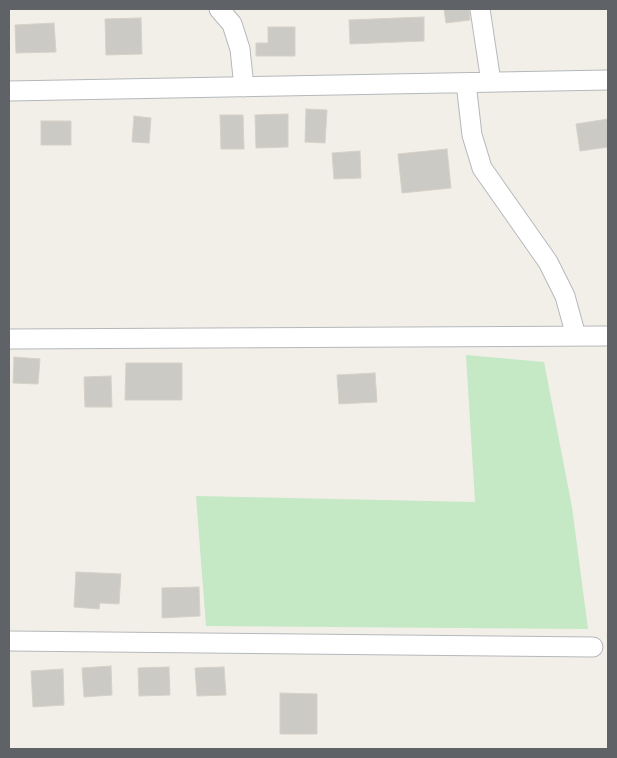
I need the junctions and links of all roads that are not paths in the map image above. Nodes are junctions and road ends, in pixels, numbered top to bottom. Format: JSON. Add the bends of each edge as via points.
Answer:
{"nodes":[{"id":1,"x":219,"y":9,"type":"edge"},
{"id":2,"x":480,"y":9,"type":"edge"},
{"id":3,"x":608,"y":80,"type":"edge"},
{"id":4,"x":491,"y":82,"type":"junction"},
{"id":5,"x":466,"y":83,"type":"junction"},
{"id":6,"x":244,"y":87,"type":"junction"},
{"id":7,"x":9,"y":91,"type":"edge"},
{"id":8,"x":576,"y":336,"type":"junction"},
{"id":9,"x":608,"y":336,"type":"edge"},
{"id":10,"x":9,"y":340,"type":"edge"},
{"id":11,"x":9,"y":641,"type":"edge"},
{"id":12,"x":593,"y":647,"type":"dead end"}],
"edges":[{"from":1,"to":6,"type":"street","via":[[232,24],[240,49]]},
{"from":2,"to":4,"type":"street"},
{"from":3,"to":4,"type":"street"},
{"from":4,"to":5,"type":"street"},
{"from":5,"to":6,"type":"street"},
{"from":5,"to":8,"type":"street","via":[[472,135],[482,168],[548,262],[565,296]]},
{"from":6,"to":7,"type":"street"},
{"from":8,"to":9,"type":"street"},
{"from":8,"to":10,"type":"street"},
{"from":11,"to":12,"type":"street"}]}
